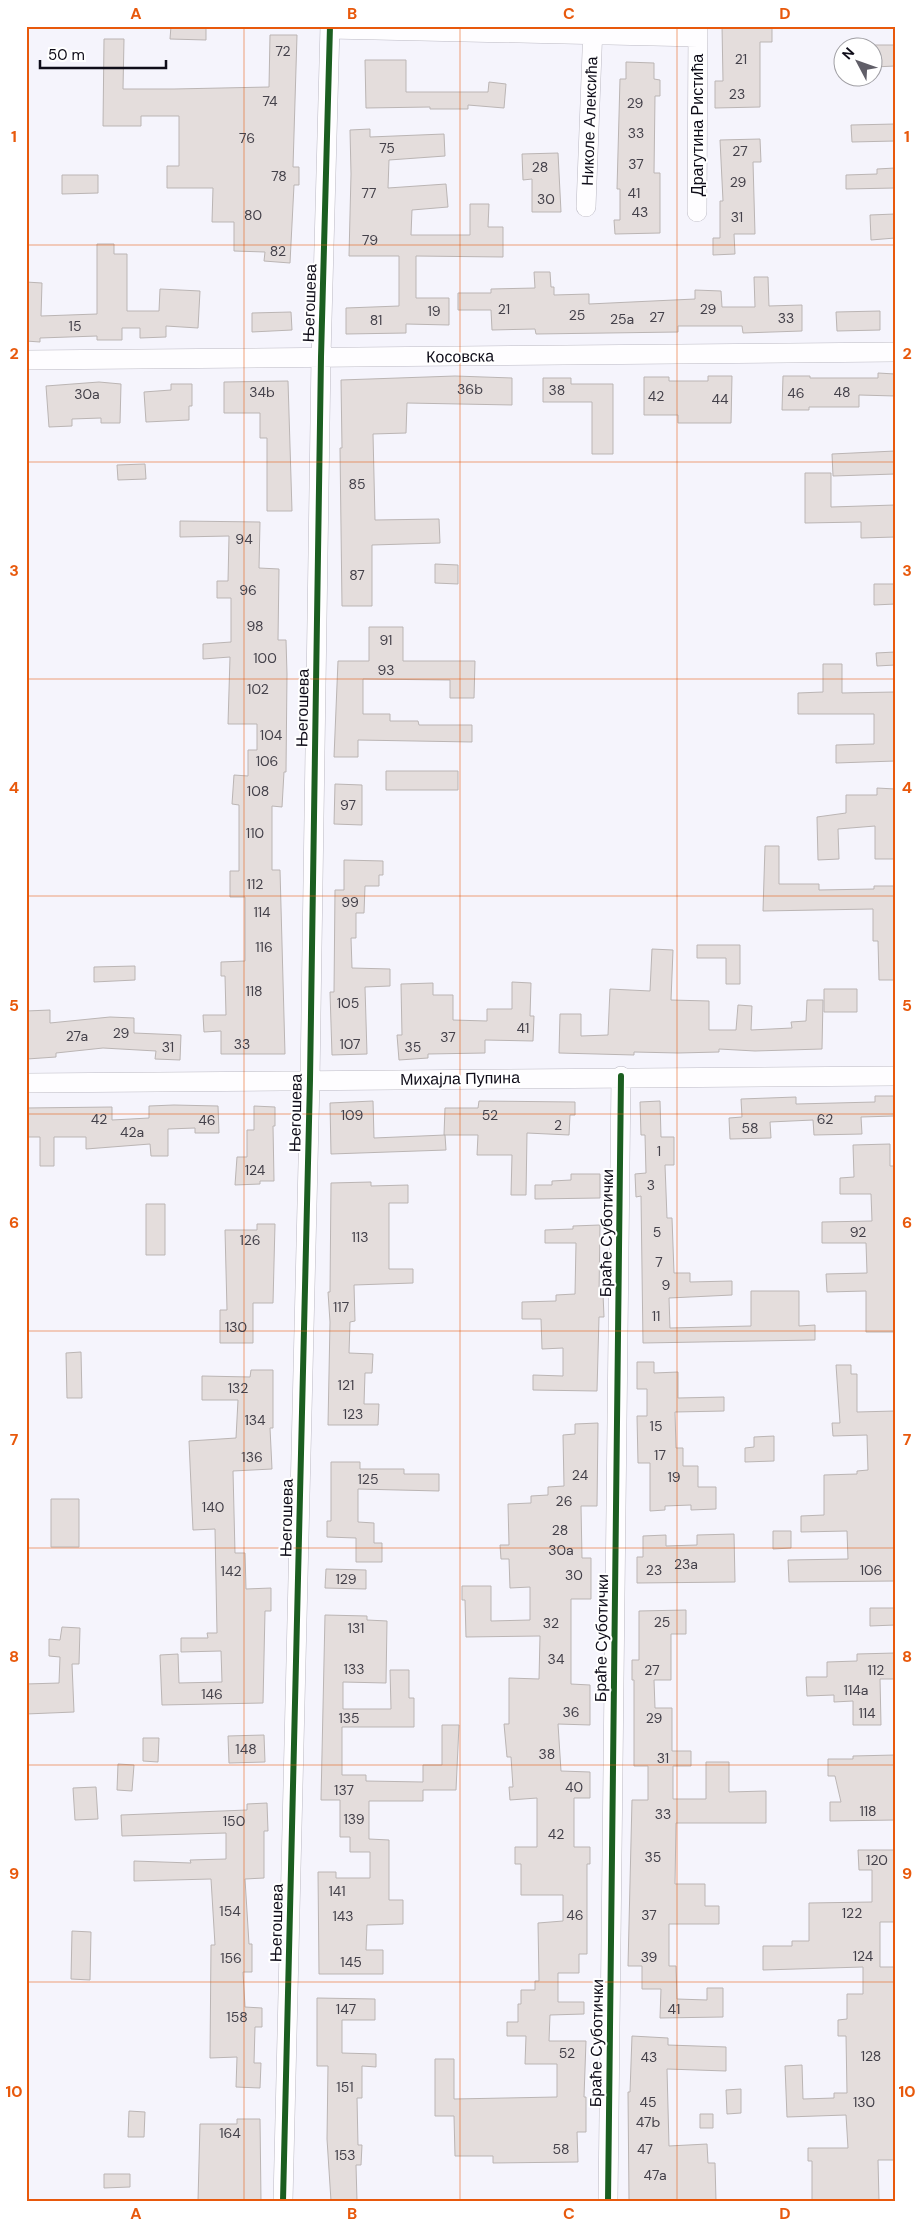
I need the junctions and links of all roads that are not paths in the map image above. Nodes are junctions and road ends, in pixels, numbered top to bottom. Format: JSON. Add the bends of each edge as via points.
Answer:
{"nodes":[{"id":1,"x":330,"y":28,"type":"edge"},
{"id":2,"x":593,"y":30,"type":"edge"},
{"id":3,"x":698,"y":32,"type":"edge"},
{"id":4,"x":586,"y":207,"type":"dead end"},
{"id":5,"x":697,"y":212,"type":"dead end"},
{"id":6,"x":895,"y":352,"type":"edge"},
{"id":7,"x":321,"y":357,"type":"junction"},
{"id":8,"x":26,"y":360,"type":"edge"},
{"id":9,"x":621,"y":1076,"type":"junction"},
{"id":10,"x":895,"y":1076,"type":"edge"},
{"id":11,"x":310,"y":1080,"type":"junction"},
{"id":12,"x":26,"y":1083,"type":"edge"},
{"id":13,"x":284,"y":2201,"type":"edge"},
{"id":14,"x":608,"y":2201,"type":"edge"}],
"edges":[{"from":1,"to":2,"type":"street","name":"Николе Алексића"},
{"from":1,"to":7,"type":"street","name":"Његошева"},
{"from":2,"to":3,"type":"street","name":"Драгутина Ристића"},
{"from":2,"to":4,"type":"street","name":"Николе Алексића"},
{"from":3,"to":5,"type":"street","name":"Драгутина Ристића"},
{"from":6,"to":7,"type":"street","name":"Косовска"},
{"from":7,"to":8,"type":"street","name":"Косовска"},
{"from":7,"to":11,"type":"street","name":"Његошева"},
{"from":9,"to":10,"type":"street","name":"Михајла Пупина"},
{"from":9,"to":11,"type":"street","name":"Михајла Пупина"},
{"from":9,"to":14,"type":"street","name":"Браће Суботички"},
{"from":11,"to":12,"type":"street","name":"Михајла Пупина"},
{"from":11,"to":13,"type":"street","name":"Његошева"}]}
